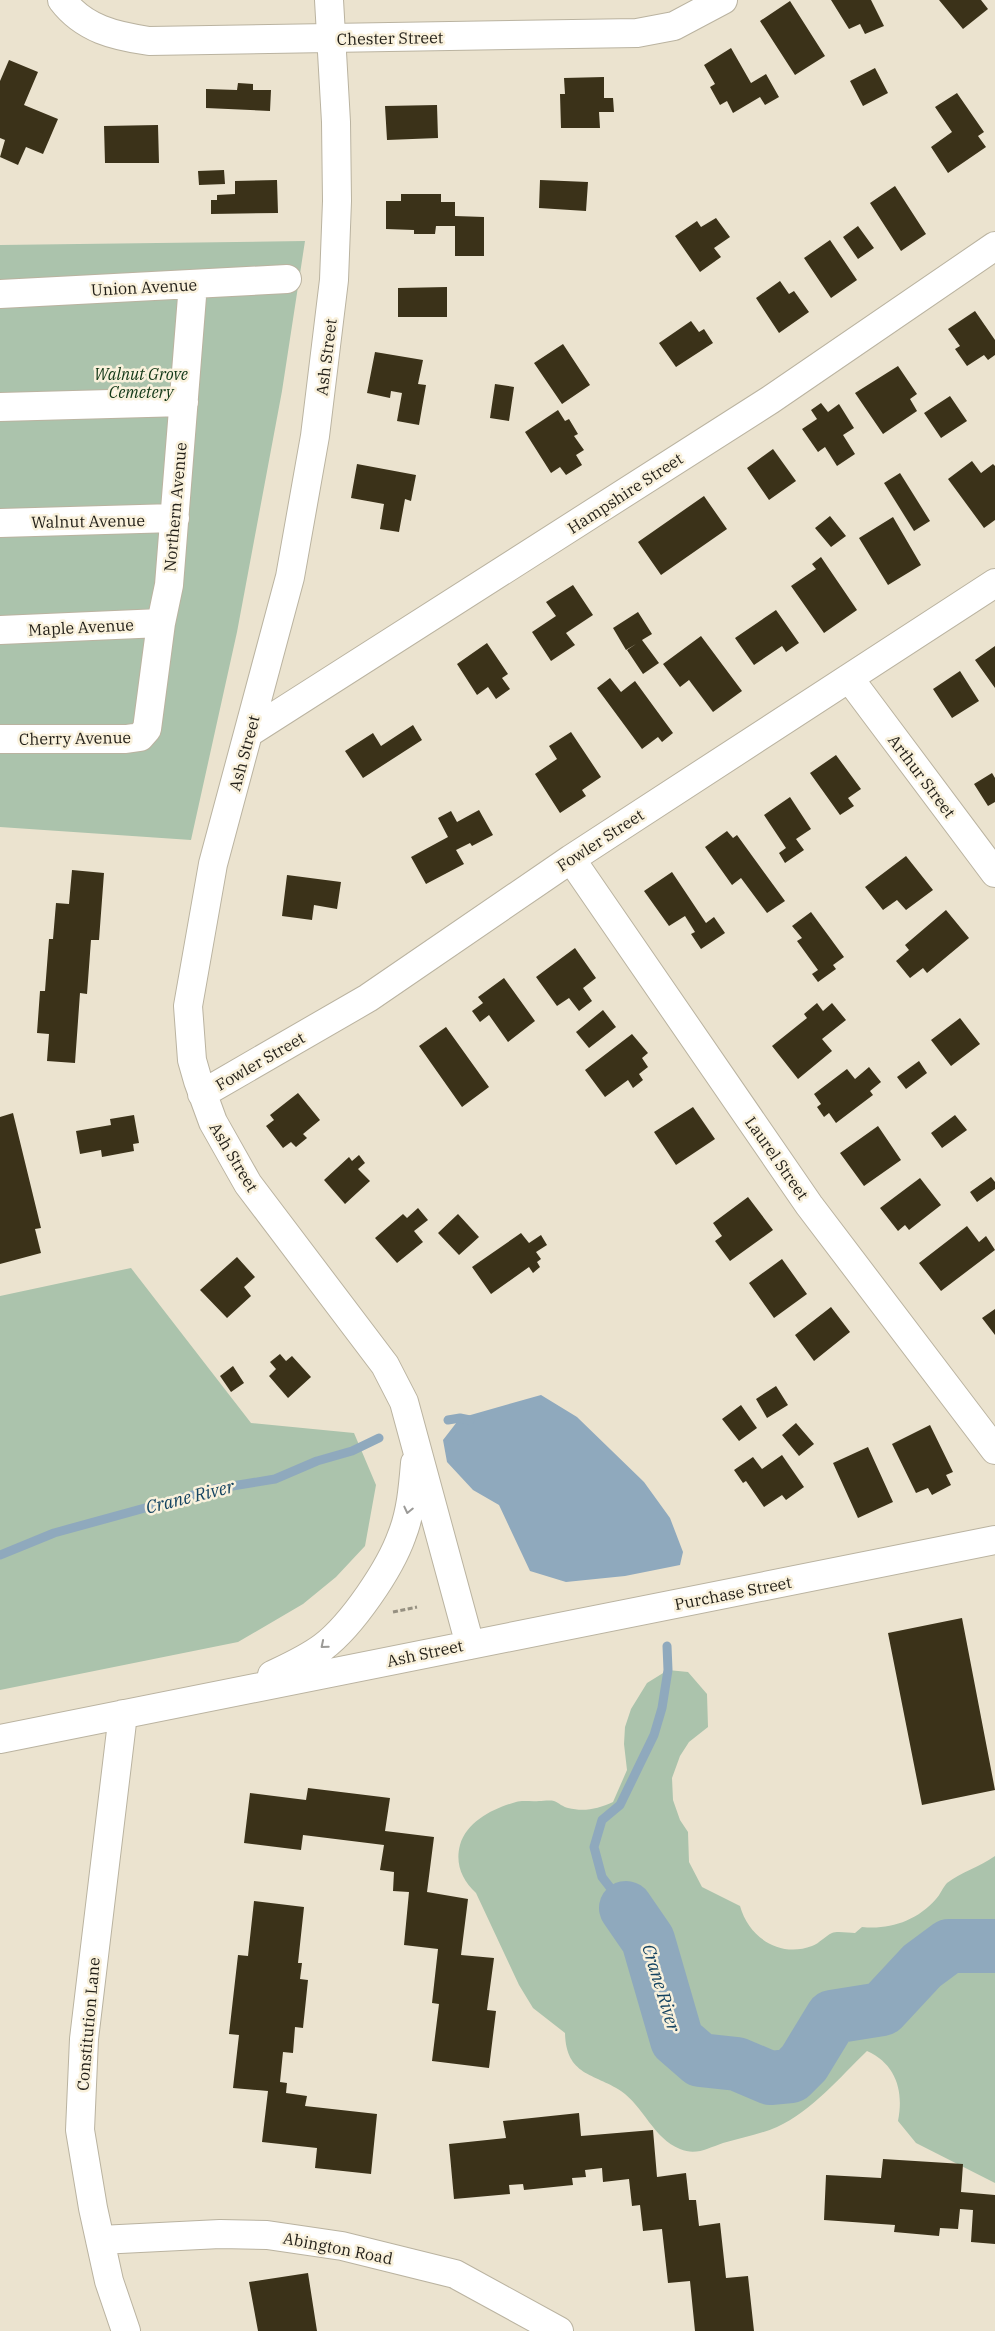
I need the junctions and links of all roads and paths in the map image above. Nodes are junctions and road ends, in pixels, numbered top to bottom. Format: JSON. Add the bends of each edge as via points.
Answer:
{"nodes":[{"id":1,"x":62,"y":0,"type":"edge"},
{"id":2,"x":329,"y":0,"type":"edge"},
{"id":3,"x":723,"y":0,"type":"edge"},
{"id":4,"x":332,"y":38,"type":"junction"},
{"id":5,"x":995,"y":246,"type":"edge"},
{"id":6,"x":287,"y":279,"type":"dead end"},
{"id":7,"x":193,"y":284,"type":"junction"},
{"id":8,"x":0,"y":294,"type":"edge"},
{"id":9,"x":184,"y":402,"type":"junction"},
{"id":10,"x":0,"y":407,"type":"edge"},
{"id":11,"x":175,"y":518,"type":"junction"},
{"id":12,"x":0,"y":523,"type":"edge"},
{"id":13,"x":995,"y":583,"type":"edge"},
{"id":14,"x":161,"y":623,"type":"junction"},
{"id":15,"x":0,"y":630,"type":"edge"},
{"id":16,"x":849,"y":678,"type":"junction"},
{"id":17,"x":147,"y":729,"type":"joint"},
{"id":18,"x":250,"y":732,"type":"junction"},
{"id":19,"x":0,"y":739,"type":"edge"},
{"id":20,"x":571,"y":859,"type":"junction"},
{"id":21,"x":995,"y":873,"type":"edge"},
{"id":22,"x":202,"y":1094,"type":"junction"},
{"id":23,"x":416,"y":1444,"type":"junction"},
{"id":24,"x":995,"y":1450,"type":"edge"},
{"id":25,"x":995,"y":1540,"type":"edge"},
{"id":26,"x":470,"y":1645,"type":"junction"},
{"id":27,"x":235,"y":1691,"type":"junction"},
{"id":28,"x":123,"y":1714,"type":"junction"},
{"id":29,"x":0,"y":1739,"type":"edge"},
{"id":30,"x":100,"y":2240,"type":"junction"},
{"id":31,"x":126,"y":2331,"type":"edge"},
{"id":32,"x":559,"y":2331,"type":"edge"}],
"edges":[{"from":1,"to":4,"type":"street","name":"Chester Street","via":[[87,24],[118,36],[149,41]]},
{"from":2,"to":4,"type":"street","name":"Ash Street"},
{"from":3,"to":4,"type":"street","name":"Chester Street","via":[[674,26],[637,34]]},
{"from":4,"to":18,"type":"street","name":"Ash Street","via":[[337,201],[328,347],[290,578]]},
{"from":5,"to":18,"type":"street","name":"Hampshire Street","via":[[770,400]]},
{"from":6,"to":7,"type":"street","name":"Union Avenue"},
{"from":7,"to":8,"type":"street","name":"Union Avenue"},
{"from":7,"to":9,"type":"street","name":"Northern Avenue"},
{"from":9,"to":10,"type":"street"},
{"from":9,"to":11,"type":"street","name":"Northern Avenue"},
{"from":11,"to":12,"type":"street","name":"Walnut Avenue"},
{"from":11,"to":14,"type":"street","name":"Northern Avenue"},
{"from":13,"to":16,"type":"street","name":"Fowler Street"},
{"from":14,"to":15,"type":"street","name":"Maple Avenue"},
{"from":14,"to":17,"type":"street","name":"Northern Avenue"},
{"from":16,"to":20,"type":"street","name":"Fowler Street"},
{"from":16,"to":21,"type":"street","name":"Arthur Street"},
{"from":17,"to":19,"type":"street","name":"Cherry Avenue","via":[[140,737],[126,739]]},
{"from":18,"to":22,"type":"street","name":"Ash Street","via":[[213,864],[191,982],[189,1034],[192,1060]]},
{"from":20,"to":22,"type":"street","name":"Fowler Street","via":[[368,998]]},
{"from":20,"to":24,"type":"street","name":"Laurel Street","via":[[809,1205]]},
{"from":22,"to":23,"type":"street","name":"Ash Street","via":[[213,1122],[248,1184],[385,1365],[404,1402]]},
{"from":23,"to":26,"type":"street","name":"Ash Street"},
{"from":23,"to":27,"type":"street","name":"Ash Street","one_way":true,"via":[[413,1489],[402,1535],[385,1570],[356,1612],[323,1647],[267,1678]]},
{"from":25,"to":26,"type":"street","name":"Purchase Street"},
{"from":26,"to":27,"type":"street","name":"Ash Street"},
{"from":27,"to":28,"type":"street","name":"Ash Street"},
{"from":28,"to":29,"type":"street","name":"Ash Street"},
{"from":28,"to":30,"type":"street","name":"Constitution Lane","via":[[84,2039],[80,2130]]},
{"from":30,"to":31,"type":"street","name":"Constitution Lane","via":[[109,2281]]},
{"from":30,"to":32,"type":"street","name":"Abington Road","via":[[220,2234],[257,2235],[342,2246],[455,2274]]}]}
